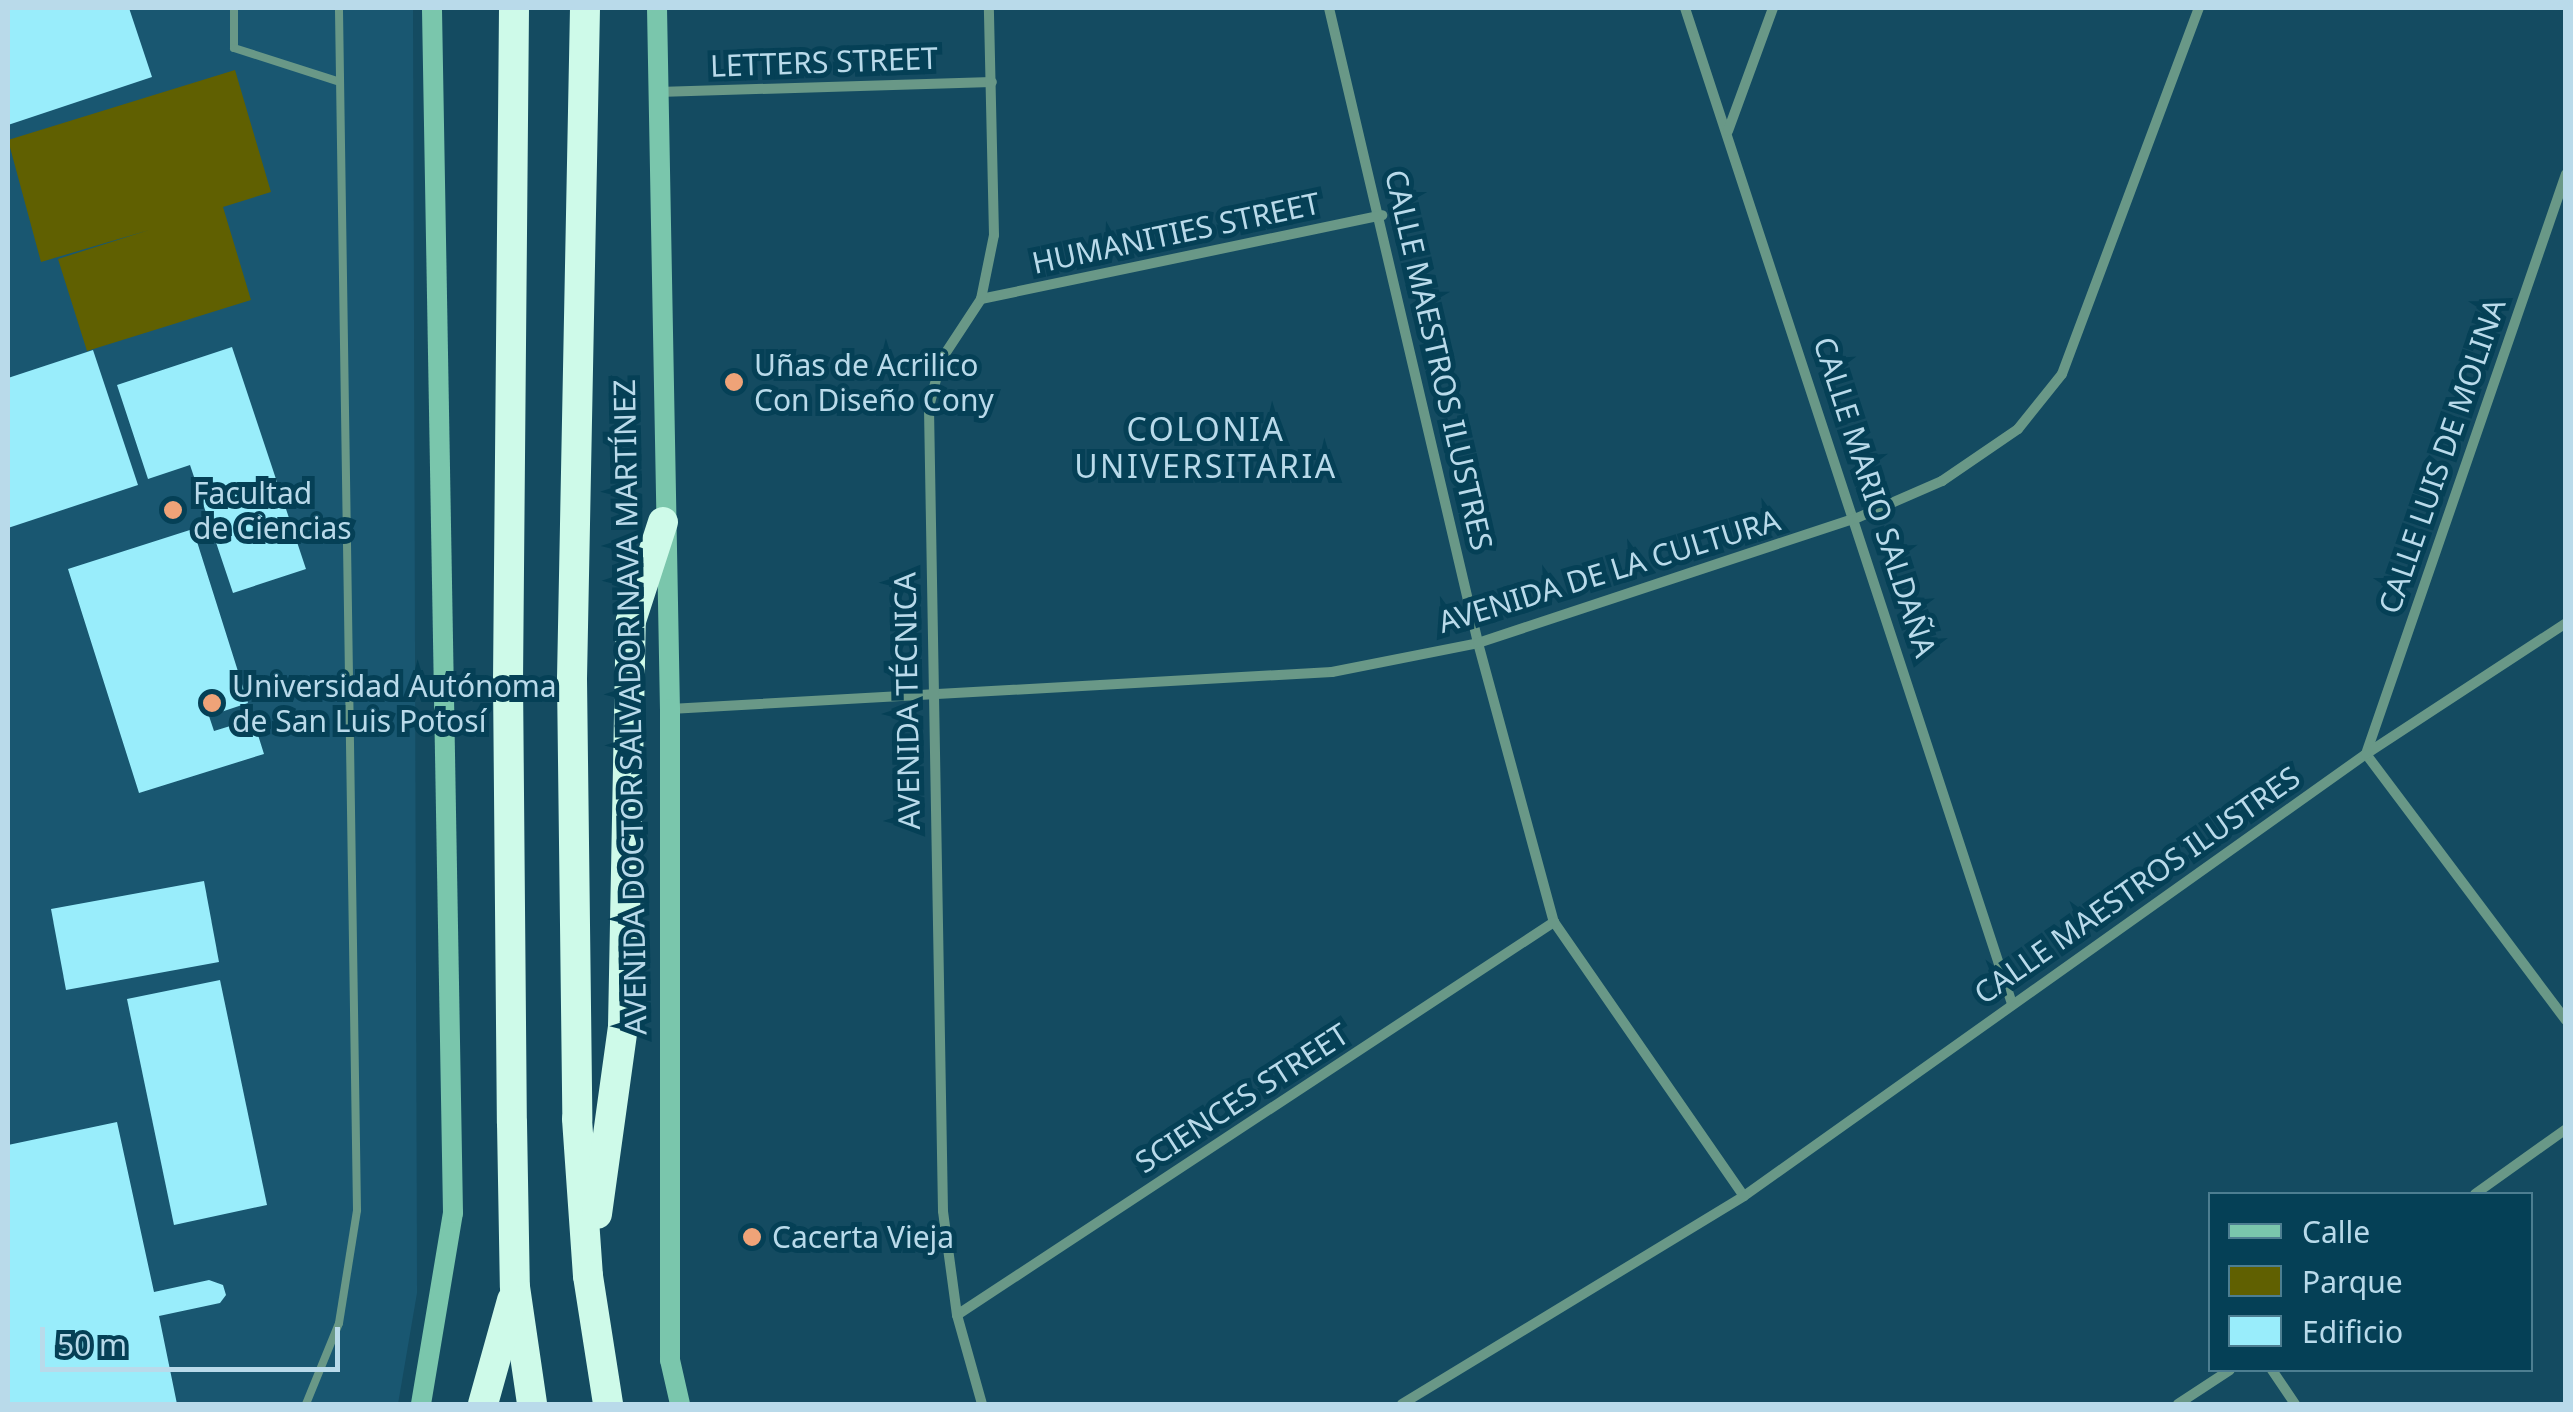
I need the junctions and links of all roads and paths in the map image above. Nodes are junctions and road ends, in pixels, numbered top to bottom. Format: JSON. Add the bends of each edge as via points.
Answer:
{"nodes":[{"id":1,"x":234,"y":8,"type":"edge"},
{"id":2,"x":339,"y":8,"type":"edge"},
{"id":3,"x":432,"y":8,"type":"edge"},
{"id":4,"x":657,"y":8,"type":"edge"},
{"id":5,"x":989,"y":8,"type":"edge"},
{"id":6,"x":1329,"y":8,"type":"edge"},
{"id":7,"x":1686,"y":8,"type":"edge"},
{"id":8,"x":1773,"y":8,"type":"edge"},
{"id":9,"x":2198,"y":8,"type":"edge"},
{"id":10,"x":586,"y":13,"type":"edge"},
{"id":11,"x":514,"y":20,"type":"edge"},
{"id":12,"x":340,"y":82,"type":"junction"},
{"id":13,"x":992,"y":82,"type":"junction"},
{"id":14,"x":658,"y":92,"type":"junction"},
{"id":15,"x":1727,"y":132,"type":"junction"},
{"id":16,"x":2566,"y":174,"type":"edge"},
{"id":17,"x":1382,"y":215,"type":"junction"},
{"id":18,"x":981,"y":299,"type":"junction"},
{"id":19,"x":1858,"y":518,"type":"junction"},
{"id":20,"x":663,"y":522,"type":"junction"},
{"id":21,"x":2566,"y":623,"type":"edge"},
{"id":22,"x":1478,"y":643,"type":"junction"},
{"id":23,"x":931,"y":696,"type":"junction"},
{"id":24,"x":670,"y":708,"type":"junction"},
{"id":25,"x":2366,"y":754,"type":"junction"},
{"id":26,"x":1554,"y":922,"type":"junction"},
{"id":27,"x":2012,"y":1004,"type":"junction"},
{"id":28,"x":2566,"y":1020,"type":"edge"},
{"id":29,"x":2566,"y":1129,"type":"edge"},
{"id":30,"x":2477,"y":1192,"type":"edge"},
{"id":31,"x":1744,"y":1196,"type":"junction"},
{"id":32,"x":588,"y":1276,"type":"junction"},
{"id":33,"x":515,"y":1287,"type":"junction"},
{"id":34,"x":957,"y":1315,"type":"junction"},
{"id":35,"x":2227,"y":1372,"type":"edge"},
{"id":36,"x":2273,"y":1372,"type":"edge"},
{"id":37,"x":306,"y":1404,"type":"edge"},
{"id":38,"x":420,"y":1404,"type":"edge"},
{"id":39,"x":483,"y":1404,"type":"edge"},
{"id":40,"x":532,"y":1404,"type":"edge"},
{"id":41,"x":608,"y":1404,"type":"edge"},
{"id":42,"x":680,"y":1404,"type":"edge"},
{"id":43,"x":982,"y":1404,"type":"edge"},
{"id":44,"x":1402,"y":1404,"type":"edge"},
{"id":45,"x":2178,"y":1404,"type":"edge"},
{"id":46,"x":2295,"y":1404,"type":"edge"}],
"edges":[{"from":1,"to":12,"type":"lane","via":[[234,48]]},
{"from":2,"to":12,"type":"lane"},
{"from":3,"to":38,"type":"main road","via":[[453,1213]]},
{"from":4,"to":14,"type":"main road","name":"AVENIDA DOCTOR SALVADOR NAVA MARTÍNEZ"},
{"from":5,"to":13,"type":"street","name":"AVENIDA TÉCNICA"},
{"from":6,"to":17,"type":"street","name":"CALLE MAESTROS ILUSTRES"},
{"from":7,"to":15,"type":"street","name":"CALLE MARIO SALDAÑA"},
{"from":8,"to":15,"type":"street"},
{"from":9,"to":19,"type":"street","name":"AVENIDA DE LA CULTURA","via":[[2062,374],[2018,429],[1942,481]]},
{"from":10,"to":32,"type":"highway","name":"AVENIDA DOCTOR SALVADOR NAVA MARTÍNEZ","via":[[572,679],[577,1119]]},
{"from":11,"to":33,"type":"highway","via":[[508,698]]},
{"from":12,"to":37,"type":"lane","via":[[356,1210],[339,1323]]},
{"from":13,"to":14,"type":"street","name":"LETTERS STREET"},
{"from":13,"to":18,"type":"street","name":"AVENIDA TÉCNICA","via":[[994,235]]},
{"from":14,"to":20,"type":"main road","name":"AVENIDA DOCTOR SALVADOR NAVA MARTÍNEZ"},
{"from":15,"to":19,"type":"street","name":"CALLE MARIO SALDAÑA"},
{"from":16,"to":25,"type":"street","name":"CALLE LUIS DE MOLINA"},
{"from":17,"to":18,"type":"street","name":"HUMANITIES STREET"},
{"from":17,"to":22,"type":"street","name":"CALLE MAESTROS ILUSTRES"},
{"from":18,"to":23,"type":"street","name":"AVENIDA TÉCNICA","via":[[942,360],[929,407]]},
{"from":19,"to":22,"type":"street","name":"AVENIDA DE LA CULTURA"},
{"from":19,"to":27,"type":"street","name":"CALLE MARIO SALDAÑA"},
{"from":20,"to":24,"type":"main road","name":"AVENIDA DOCTOR SALVADOR NAVA MARTÍNEZ"},
{"from":20,"to":32,"type":"highway","via":[[630,621],[623,1027]]},
{"from":21,"to":25,"type":"street","name":"CALLE MAESTROS ILUSTRES"},
{"from":22,"to":23,"type":"street","name":"AVENIDA DE LA CULTURA","via":[[1332,672]]},
{"from":22,"to":26,"type":"street","name":"CALLE MAESTROS ILUSTRES"},
{"from":23,"to":24,"type":"street","name":"AVENIDA DE LA CULTURA"},
{"from":23,"to":34,"type":"street","name":"AVENIDA TÉCNICA","via":[[943,1212]]},
{"from":24,"to":42,"type":"main road","name":"AVENIDA DOCTOR SALVADOR NAVA MARTÍNEZ","via":[[670,1360]]},
{"from":25,"to":27,"type":"street","name":"CALLE MAESTROS ILUSTRES"},
{"from":25,"to":28,"type":"street"},
{"from":26,"to":31,"type":"street","name":"CALLE MAESTROS ILUSTRES"},
{"from":26,"to":34,"type":"street","name":"SCIENCES STREET"},
{"from":27,"to":31,"type":"street","name":"CALLE MAESTROS ILUSTRES"},
{"from":29,"to":30,"type":"street"},
{"from":31,"to":44,"type":"street","name":"CALLE MAESTROS ILUSTRES"},
{"from":32,"to":41,"type":"highway","name":"AVENIDA DOCTOR SALVADOR NAVA MARTÍNEZ"},
{"from":33,"to":39,"type":"highway"},
{"from":33,"to":40,"type":"highway"},
{"from":34,"to":43,"type":"street","name":"AVENIDA TÉCNICA"},
{"from":35,"to":45,"type":"street"},
{"from":36,"to":46,"type":"street"}]}
